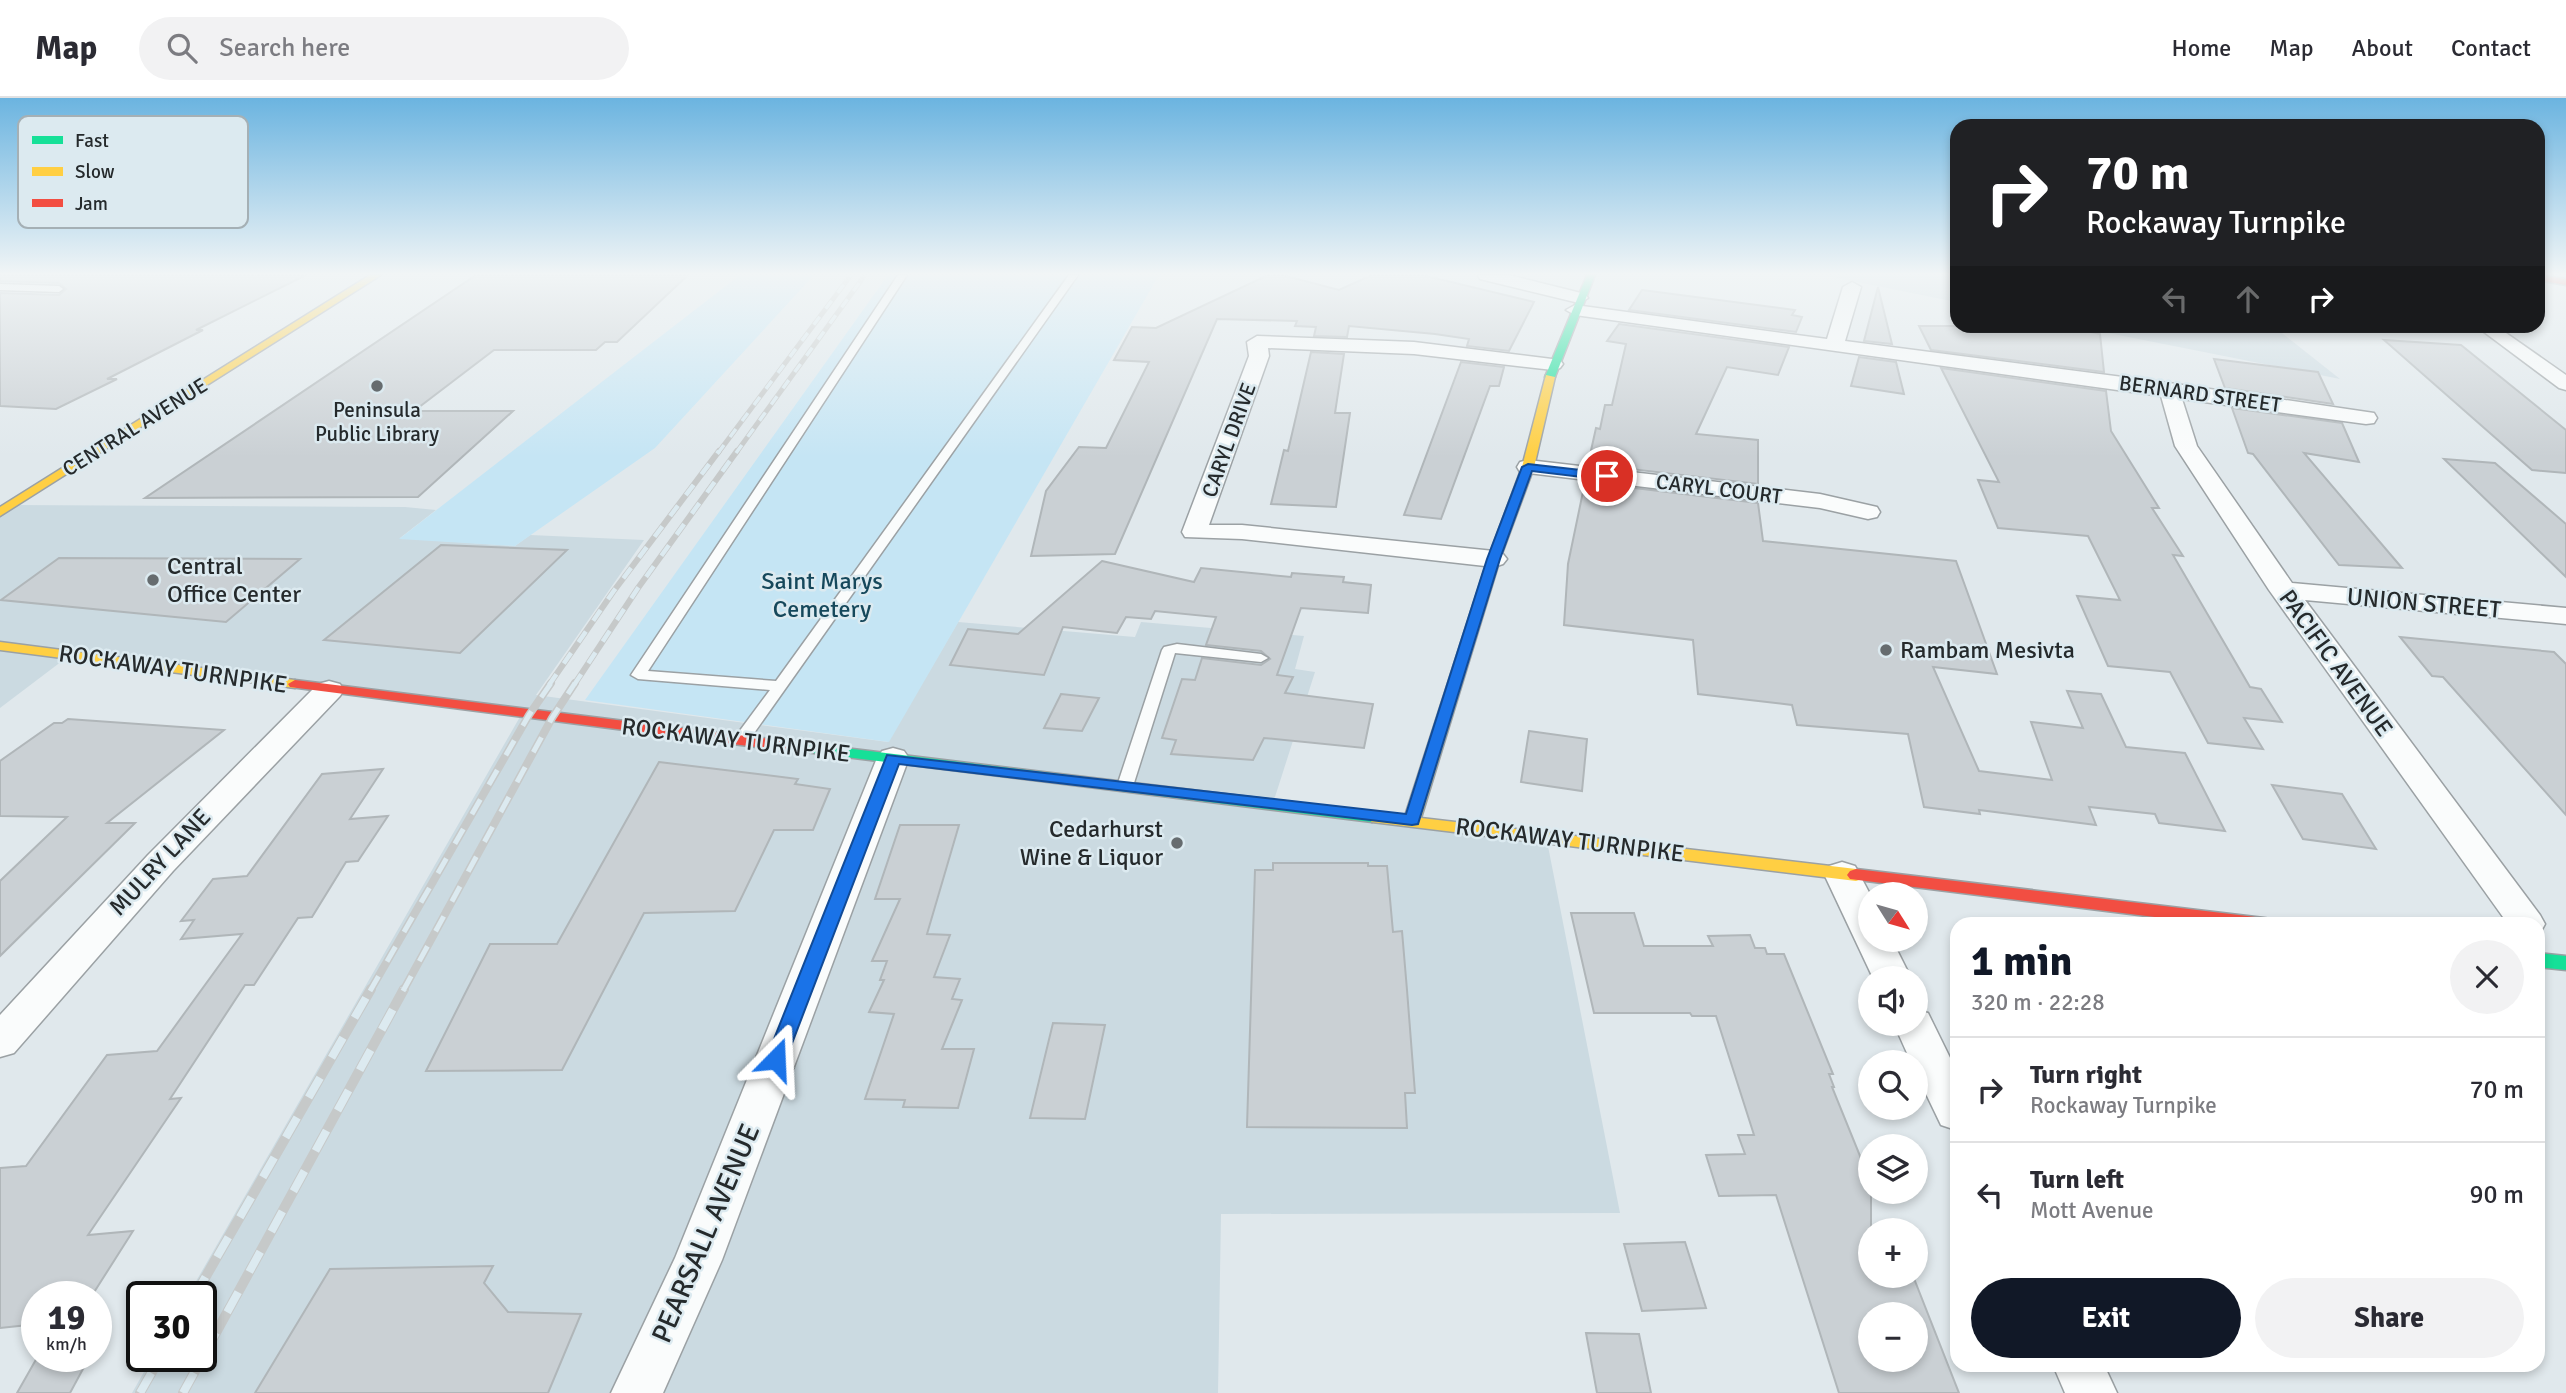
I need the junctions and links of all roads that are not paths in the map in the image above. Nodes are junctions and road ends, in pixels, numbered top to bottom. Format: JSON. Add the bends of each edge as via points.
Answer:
{"nodes":[{"id":1,"x":281,"y":335,"type":"edge"},
{"id":2,"x":863,"y":335,"type":"edge"},
{"id":3,"x":1031,"y":335,"type":"edge"},
{"id":4,"x":1564,"y":335,"type":"edge"},
{"id":5,"x":1780,"y":335,"type":"edge"},
{"id":6,"x":1838,"y":335,"type":"edge"},
{"id":7,"x":2498,"y":335,"type":"edge"},
{"id":8,"x":1835,"y":344,"type":"junction"},
{"id":9,"x":1553,"y":364,"type":"junction"},
{"id":10,"x":2566,"y":384,"type":"edge"},
{"id":11,"x":2169,"y":389,"type":"junction"},
{"id":12,"x":2366,"y":418,"type":"dead end"},
{"id":13,"x":1528,"y":467,"type":"junction"},
{"id":14,"x":0,"y":512,"type":"edge"},
{"id":15,"x":1868,"y":512,"type":"dead end"},
{"id":16,"x":1494,"y":559,"type":"junction"},
{"id":17,"x":2282,"y":590,"type":"junction"},
{"id":18,"x":2566,"y":616,"type":"edge"},
{"id":19,"x":0,"y":646,"type":"edge"},
{"id":20,"x":1261,"y":658,"type":"dead end"},
{"id":21,"x":779,"y":686,"type":"junction"},
{"id":22,"x":329,"y":690,"type":"junction"},
{"id":23,"x":741,"y":740,"type":"junction"},
{"id":24,"x":893,"y":758,"type":"junction"},
{"id":25,"x":1125,"y":786,"type":"junction"},
{"id":26,"x":1412,"y":820,"type":"junction"},
{"id":27,"x":1842,"y":874,"type":"junction"},
{"id":28,"x":1858,"y":907,"type":"edge"},
{"id":29,"x":2205,"y":917,"type":"edge"},
{"id":30,"x":2522,"y":917,"type":"edge"},
{"id":31,"x":1920,"y":1036,"type":"edge"},
{"id":32,"x":0,"y":1042,"type":"edge"},
{"id":33,"x":1950,"y":1100,"type":"edge"},
{"id":34,"x":2081,"y":1372,"type":"edge"},
{"id":35,"x":637,"y":1393,"type":"edge"},
{"id":36,"x":2091,"y":1393,"type":"edge"}],
"edges":[{"from":1,"to":14,"type":"street","name":"CENTRAL AVENUE"},
{"from":2,"to":21,"type":"lane","via":[[638,675]]},
{"from":3,"to":21,"type":"lane"},
{"from":4,"to":9,"type":"street"},
{"from":5,"to":8,"type":"street","name":"BERNARD STREET"},
{"from":6,"to":8,"type":"street"},
{"from":7,"to":10,"type":"street"},
{"from":8,"to":11,"type":"street","name":"BERNARD STREET"},
{"from":9,"to":13,"type":"street"},
{"from":9,"to":16,"type":"street","name":"CARYL DRIVE","via":[[1414,348],[1257,342],[1259,356],[1194,532],[1242,532]]},
{"from":11,"to":12,"type":"street","name":"BERNARD STREET"},
{"from":11,"to":17,"type":"street","name":"PACIFIC AVENUE","via":[[2186,446]]},
{"from":13,"to":15,"type":"street","name":"CARYL COURT","via":[[1820,501]]},
{"from":13,"to":16,"type":"street"},
{"from":16,"to":26,"type":"street"},
{"from":17,"to":18,"type":"street","name":"UNION STREET"},
{"from":17,"to":30,"type":"street","name":"PACIFIC AVENUE"},
{"from":19,"to":22,"type":"street","name":"ROCKAWAY TURNPIKE"},
{"from":20,"to":25,"type":"lane","via":[[1169,650]]},
{"from":21,"to":23,"type":"lane"},
{"from":22,"to":23,"type":"street","name":"ROCKAWAY TURNPIKE"},
{"from":22,"to":32,"type":"street","name":"MULRY LANE","via":[[87,939]]},
{"from":23,"to":24,"type":"street","name":"ROCKAWAY TURNPIKE"},
{"from":24,"to":25,"type":"street","name":"ROCKAWAY TURNPIKE"},
{"from":24,"to":35,"type":"street","name":"PEARSALL AVENUE","via":[[698,1261]]},
{"from":25,"to":26,"type":"street","name":"ROCKAWAY TURNPIKE"},
{"from":26,"to":27,"type":"street","name":"ROCKAWAY TURNPIKE"},
{"from":27,"to":28,"type":"street"},
{"from":27,"to":29,"type":"street","name":"ROCKAWAY TURNPIKE"},
{"from":31,"to":33,"type":"street"},
{"from":34,"to":36,"type":"street"}]}
